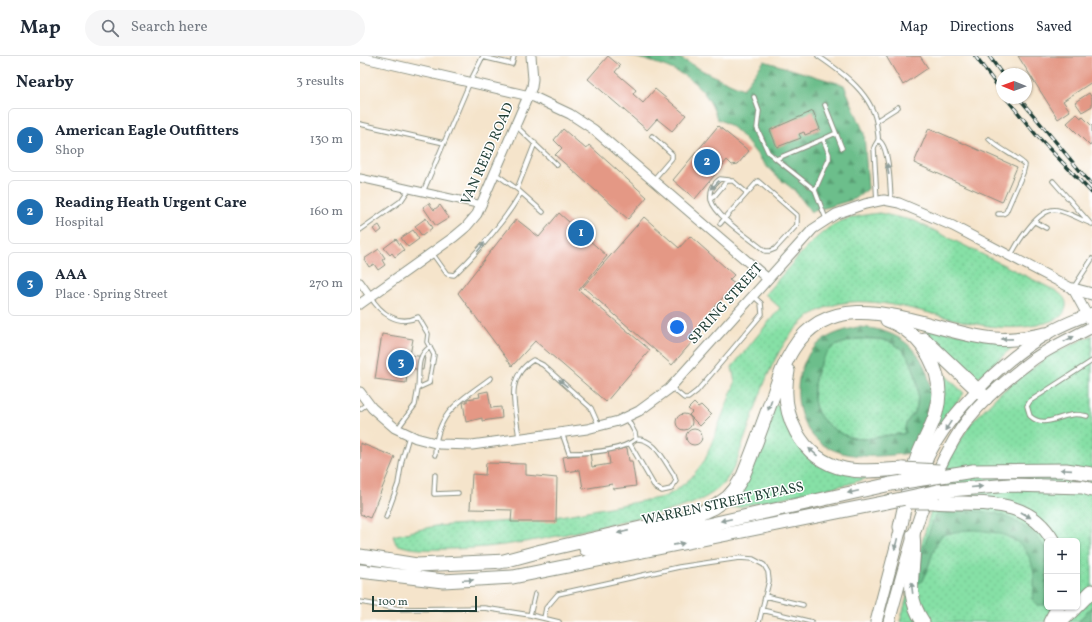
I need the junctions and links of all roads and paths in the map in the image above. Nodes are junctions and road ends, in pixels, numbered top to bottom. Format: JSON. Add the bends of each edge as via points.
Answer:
{"nodes":[{"id":1,"x":514,"y":56,"type":"edge"},
{"id":2,"x":531,"y":56,"type":"edge"},
{"id":3,"x":818,"y":56,"type":"edge"},
{"id":4,"x":483,"y":57,"type":"edge"},
{"id":5,"x":361,"y":59,"type":"edge"},
{"id":6,"x":470,"y":82,"type":"junction"},
{"id":7,"x":529,"y":96,"type":"junction"},
{"id":8,"x":754,"y":98,"type":"dead end"},
{"id":9,"x":825,"y":105,"type":"dead end"},
{"id":10,"x":898,"y":108,"type":"dead end"},
{"id":11,"x":876,"y":121,"type":"junction"},
{"id":12,"x":360,"y":124,"type":"edge"},
{"id":13,"x":516,"y":126,"type":"junction"},
{"id":14,"x":836,"y":133,"type":"junction"},
{"id":15,"x":652,"y":136,"type":"dead end"},
{"id":16,"x":823,"y":139,"type":"junction"},
{"id":17,"x":989,"y":139,"type":"dead end"},
{"id":18,"x":878,"y":140,"type":"junction"},
{"id":19,"x":444,"y":143,"type":"junction"},
{"id":20,"x":535,"y":143,"type":"junction"},
{"id":21,"x":842,"y":148,"type":"dead end"},
{"id":22,"x":776,"y":159,"type":"junction"},
{"id":23,"x":557,"y":165,"type":"dead end"},
{"id":24,"x":496,"y":174,"type":"junction"},
{"id":25,"x":360,"y":178,"type":"edge"},
{"id":26,"x":653,"y":180,"type":"junction"},
{"id":27,"x":730,"y":180,"type":"junction"},
{"id":28,"x":1053,"y":181,"type":"dead end"},
{"id":29,"x":410,"y":189,"type":"junction"},
{"id":30,"x":517,"y":189,"type":"junction"},
{"id":31,"x":815,"y":190,"type":"junction"},
{"id":32,"x":423,"y":192,"type":"junction"},
{"id":33,"x":521,"y":193,"type":"junction"},
{"id":34,"x":747,"y":193,"type":"junction"},
{"id":35,"x":711,"y":200,"type":"junction"},
{"id":36,"x":891,"y":200,"type":"junction"},
{"id":37,"x":877,"y":202,"type":"junction"},
{"id":38,"x":482,"y":206,"type":"junction"},
{"id":39,"x":543,"y":212,"type":"dead end"},
{"id":40,"x":998,"y":214,"type":"dead end"},
{"id":41,"x":725,"y":218,"type":"junction"},
{"id":42,"x":827,"y":220,"type":"junction"},
{"id":43,"x":1035,"y":222,"type":"junction"},
{"id":44,"x":720,"y":224,"type":"dead end"},
{"id":45,"x":1091,"y":224,"type":"edge"},
{"id":46,"x":1046,"y":228,"type":"dead end"},
{"id":47,"x":360,"y":230,"type":"edge"},
{"id":48,"x":432,"y":252,"type":"junction"},
{"id":49,"x":1011,"y":256,"type":"junction"},
{"id":50,"x":1092,"y":259,"type":"edge"},
{"id":51,"x":768,"y":279,"type":"junction"},
{"id":52,"x":360,"y":282,"type":"edge"},
{"id":53,"x":1073,"y":289,"type":"junction"},
{"id":54,"x":1092,"y":294,"type":"edge"},
{"id":55,"x":370,"y":296,"type":"junction"},
{"id":56,"x":752,"y":296,"type":"junction"},
{"id":57,"x":360,"y":304,"type":"edge"},
{"id":58,"x":884,"y":314,"type":"junction"},
{"id":59,"x":1091,"y":320,"type":"edge"},
{"id":60,"x":1046,"y":334,"type":"junction"},
{"id":61,"x":430,"y":347,"type":"junction"},
{"id":62,"x":925,"y":349,"type":"junction"},
{"id":63,"x":1092,"y":361,"type":"edge"},
{"id":64,"x":491,"y":378,"type":"dead end"},
{"id":65,"x":671,"y":387,"type":"junction"},
{"id":66,"x":418,"y":388,"type":"junction"},
{"id":67,"x":360,"y":392,"type":"edge"},
{"id":68,"x":979,"y":397,"type":"junction"},
{"id":69,"x":368,"y":404,"type":"junction"},
{"id":70,"x":360,"y":410,"type":"edge"},
{"id":71,"x":1087,"y":416,"type":"dead end"},
{"id":72,"x":626,"y":418,"type":"junction"},
{"id":73,"x":599,"y":427,"type":"junction"},
{"id":74,"x":398,"y":429,"type":"junction"},
{"id":75,"x":562,"y":432,"type":"junction"},
{"id":76,"x":409,"y":435,"type":"junction"},
{"id":77,"x":519,"y":438,"type":"junction"},
{"id":78,"x":636,"y":439,"type":"junction"},
{"id":79,"x":435,"y":444,"type":"junction"},
{"id":80,"x":630,"y":444,"type":"junction"},
{"id":81,"x":435,"y":455,"type":"dead end"},
{"id":82,"x":973,"y":472,"type":"junction"},
{"id":83,"x":1092,"y":474,"type":"edge"},
{"id":84,"x":435,"y":475,"type":"dead end"},
{"id":85,"x":1092,"y":490,"type":"edge"},
{"id":86,"x":458,"y":493,"type":"dead end"},
{"id":87,"x":936,"y":496,"type":"junction"},
{"id":88,"x":386,"y":517,"type":"dead end"},
{"id":89,"x":900,"y":526,"type":"junction"},
{"id":90,"x":913,"y":535,"type":"junction"},
{"id":91,"x":1051,"y":538,"type":"edge"},
{"id":92,"x":360,"y":549,"type":"edge"},
{"id":93,"x":360,"y":556,"type":"edge"},
{"id":94,"x":500,"y":562,"type":"junction"},
{"id":95,"x":418,"y":565,"type":"junction"},
{"id":96,"x":360,"y":571,"type":"edge"},
{"id":97,"x":360,"y":580,"type":"edge"},
{"id":98,"x":443,"y":581,"type":"junction"},
{"id":99,"x":1092,"y":591,"type":"edge"},
{"id":100,"x":535,"y":594,"type":"dead end"},
{"id":101,"x":765,"y":596,"type":"junction"},
{"id":102,"x":360,"y":602,"type":"edge"},
{"id":103,"x":1080,"y":602,"type":"edge"},
{"id":104,"x":803,"y":605,"type":"dead end"},
{"id":105,"x":762,"y":610,"type":"junction"},
{"id":106,"x":1056,"y":610,"type":"edge"},
{"id":107,"x":1072,"y":610,"type":"edge"},
{"id":108,"x":530,"y":615,"type":"junction"},
{"id":109,"x":544,"y":618,"type":"junction"},
{"id":110,"x":559,"y":622,"type":"edge"},
{"id":111,"x":759,"y":622,"type":"edge"},
{"id":112,"x":812,"y":622,"type":"edge"},
{"id":113,"x":876,"y":622,"type":"edge"},
{"id":114,"x":889,"y":622,"type":"edge"},
{"id":115,"x":923,"y":622,"type":"edge"},
{"id":116,"x":1050,"y":622,"type":"edge"},
{"id":117,"x":1061,"y":622,"type":"edge"}],
"edges":[{"from":1,"to":4,"type":"lane","via":[[512,64]]},
{"from":2,"to":7,"type":"street","name":"VAN REED ROAD","via":[[534,79]]},
{"from":3,"to":11,"type":"lane","via":[[848,77],[863,96]]},
{"from":4,"to":6,"type":"lane"},
{"from":5,"to":6,"type":"street"},
{"from":6,"to":7,"type":"street"},
{"from":6,"to":19,"type":"lane"},
{"from":7,"to":13,"type":"street","name":"VAN REED ROAD"},
{"from":7,"to":26,"type":"street","via":[[586,123]]},
{"from":8,"to":22,"type":"lane","via":[[759,111],[757,128],[768,152]]},
{"from":9,"to":14,"type":"lane"},
{"from":10,"to":11,"type":"lane"},
{"from":11,"to":18,"type":"lane"},
{"from":12,"to":19,"type":"lane"},
{"from":13,"to":20,"type":"lane"},
{"from":13,"to":24,"type":"street","name":"VAN REED ROAD"},
{"from":14,"to":16,"type":"lane"},
{"from":14,"to":21,"type":"lane"},
{"from":15,"to":26,"type":"lane","via":[[672,154],[672,158]]},
{"from":16,"to":22,"type":"lane"},
{"from":16,"to":31,"type":"lane","via":[[829,159]]},
{"from":17,"to":40,"type":"lane","via":[[1025,165],[1006,212]]},
{"from":36,"to":18,"type":"lane","one_way":true,"via":[[889,168],[884,146]]},
{"from":18,"to":37,"type":"lane","via":[[874,148]]},
{"from":19,"to":32,"type":"lane"},
{"from":20,"to":23,"type":"lane"},
{"from":20,"to":30,"type":"lane"},
{"from":22,"to":31,"type":"lane"},
{"from":24,"to":30,"type":"lane"},
{"from":24,"to":38,"type":"street","name":"VAN REED ROAD"},
{"from":25,"to":29,"type":"street"},
{"from":26,"to":51,"type":"street"},
{"from":27,"to":34,"type":"lane"},
{"from":27,"to":35,"type":"lane","via":[[724,183]]},
{"from":27,"to":35,"type":"lane","one_way":true,"via":[[720,179],[717,182],[710,190]]},
{"from":28,"to":45,"type":"lane"},
{"from":29,"to":32,"type":"street"},
{"from":29,"to":47,"type":"lane","via":[[401,201]]},
{"from":30,"to":33,"type":"lane"},
{"from":31,"to":42,"type":"lane"},
{"from":32,"to":38,"type":"street"},
{"from":33,"to":39,"type":"lane"},
{"from":48,"to":33,"type":"lane","one_way":true,"via":[[447,274],[454,275],[472,257]]},
{"from":34,"to":41,"type":"lane"},
{"from":34,"to":41,"type":"lane","via":[[758,181],[797,215],[797,225],[775,249],[768,251]]},
{"from":35,"to":41,"type":"lane"},
{"from":36,"to":37,"type":"street","name":"SPRING STREET"},
{"from":36,"to":49,"type":"street","via":[[953,226]]},
{"from":37,"to":42,"type":"street","name":"SPRING STREET","via":[[836,214]]},
{"from":38,"to":48,"type":"street","name":"VAN REED ROAD","via":[[466,227]]},
{"from":41,"to":44,"type":"lane"},
{"from":42,"to":51,"type":"street","name":"SPRING STREET","via":[[813,229]]},
{"from":43,"to":45,"type":"lane","via":[[1044,213],[1057,210]]},
{"from":43,"to":46,"type":"lane"},
{"from":43,"to":49,"type":"lane","via":[[1021,237]]},
{"from":48,"to":55,"type":"street","name":"VAN REED ROAD"},
{"from":49,"to":53,"type":"street"},
{"from":50,"to":53,"type":"lane"},
{"from":51,"to":56,"type":"street","name":"SPRING STREET"},
{"from":52,"to":55,"type":"street"},
{"from":53,"to":54,"type":"main road"},
{"from":53,"to":59,"type":"street"},
{"from":55,"to":57,"type":"street","name":"VAN REED ROAD"},
{"from":55,"to":61,"type":"lane","via":[[381,311],[391,317],[408,320],[418,317],[428,334]]},
{"from":56,"to":65,"type":"street","name":"SPRING STREET"},
{"from":56,"to":65,"type":"lane","via":[[761,303],[762,314],[697,391],[684,398]]},
{"from":60,"to":58,"type":"highway","one_way":true,"via":[[1018,339],[995,339]]},
{"from":58,"to":68,"type":"highway","via":[[914,329]]},
{"from":58,"to":94,"type":"highway","one_way":true,"via":[[853,313],[834,317],[812,328],[797,343],[782,372],[740,481],[728,497],[714,507],[697,515]]},
{"from":59,"to":60,"type":"main road"},
{"from":68,"to":59,"type":"main road","one_way":true},
{"from":60,"to":68,"type":"main road","via":[[1004,364]]},
{"from":61,"to":66,"type":"lane","via":[[423,351],[420,358]]},
{"from":61,"to":66,"type":"lane","via":[[434,355],[429,383]]},
{"from":62,"to":68,"type":"highway"},
{"from":82,"to":62,"type":"highway","one_way":true,"bridge":true,"via":[[850,470],[817,456],[804,444],[791,423],[785,398],[787,377],[795,355],[809,338],[825,326],[848,318],[877,317],[905,328]]},
{"from":62,"to":89,"type":"highway","via":[[936,377],[938,406],[916,461]]},
{"from":63,"to":71,"type":"lane","via":[[1030,401],[1027,406],[1030,416],[1038,422],[1044,423],[1072,415]]},
{"from":64,"to":79,"type":"lane","via":[[450,409],[441,424]]},
{"from":65,"to":72,"type":"street","name":"SPRING STREET","via":[[650,404]]},
{"from":66,"to":74,"type":"lane","via":[[415,405]]},
{"from":67,"to":69,"type":"street","name":"SPRING STREET"},
{"from":68,"to":89,"type":"main road","one_way":true,"via":[[951,421],[929,456]]},
{"from":68,"to":90,"type":"main road","via":[[954,439]]},
{"from":69,"to":70,"type":"lane"},
{"from":69,"to":74,"type":"street","name":"SPRING STREET"},
{"from":72,"to":73,"type":"street","name":"SPRING STREET"},
{"from":72,"to":78,"type":"lane"},
{"from":73,"to":75,"type":"street","name":"SPRING STREET"},
{"from":73,"to":77,"type":"lane","one_way":true,"via":[[591,408],[543,365],[532,360],[522,368],[514,380]]},
{"from":74,"to":76,"type":"street","name":"SPRING STREET"},
{"from":75,"to":77,"type":"street","name":"SPRING STREET"},
{"from":75,"to":80,"type":"lane","via":[[569,454]]},
{"from":76,"to":79,"type":"street","name":"SPRING STREET"},
{"from":76,"to":88,"type":"lane","via":[[398,484]]},
{"from":77,"to":79,"type":"street","name":"SPRING STREET","via":[[461,446]]},
{"from":78,"to":80,"type":"lane"},
{"from":78,"to":80,"type":"lane","via":[[644,438],[651,442],[674,476],[676,481],[670,488],[662,491],[655,487]]},
{"from":79,"to":81,"type":"lane"},
{"from":83,"to":82,"type":"highway","name":"WARREN STREET BYPASS","one_way":true,"via":[[1066,470]]},
{"from":82,"to":94,"type":"highway","name":"WARREN STREET BYPASS","one_way":true,"bridge":true,"via":[[891,484],[584,550]]},
{"from":84,"to":86,"type":"lane","via":[[434,494]]},
{"from":87,"to":85,"type":"highway","one_way":true,"via":[[1010,485],[1083,487]]},
{"from":87,"to":91,"type":"highway","one_way":true,"via":[[1012,508],[1031,517]]},
{"from":98,"to":87,"type":"highway","one_way":true,"bridge":true,"via":[[513,577],[887,502]]},
{"from":89,"to":113,"type":"main road","one_way":true},
{"from":90,"to":114,"type":"main road"},
{"from":115,"to":90,"type":"highway","one_way":true,"via":[[917,612],[912,591],[911,574],[915,553]]},
{"from":92,"to":95,"type":"highway"},
{"from":93,"to":95,"type":"highway","name":"WARREN STREET BYPASS"},
{"from":94,"to":95,"type":"highway","name":"WARREN STREET BYPASS"},
{"from":96,"to":98,"type":"highway"},
{"from":97,"to":98,"type":"highway","via":[[380,583]]},
{"from":99,"to":103,"type":"highway"},
{"from":100,"to":108,"type":"lane"},
{"from":101,"to":104,"type":"lane"},
{"from":101,"to":105,"type":"lane"},
{"from":101,"to":109,"type":"lane","via":[[769,581],[764,565],[753,559],[739,558],[679,567],[558,594],[546,608]]},
{"from":102,"to":108,"type":"lane","via":[[400,609],[484,608]]},
{"from":105,"to":111,"type":"lane"},
{"from":105,"to":112,"type":"lane"},
{"from":106,"to":116,"type":"highway"},
{"from":107,"to":117,"type":"highway"},
{"from":108,"to":109,"type":"lane"},
{"from":109,"to":110,"type":"lane"}]}
